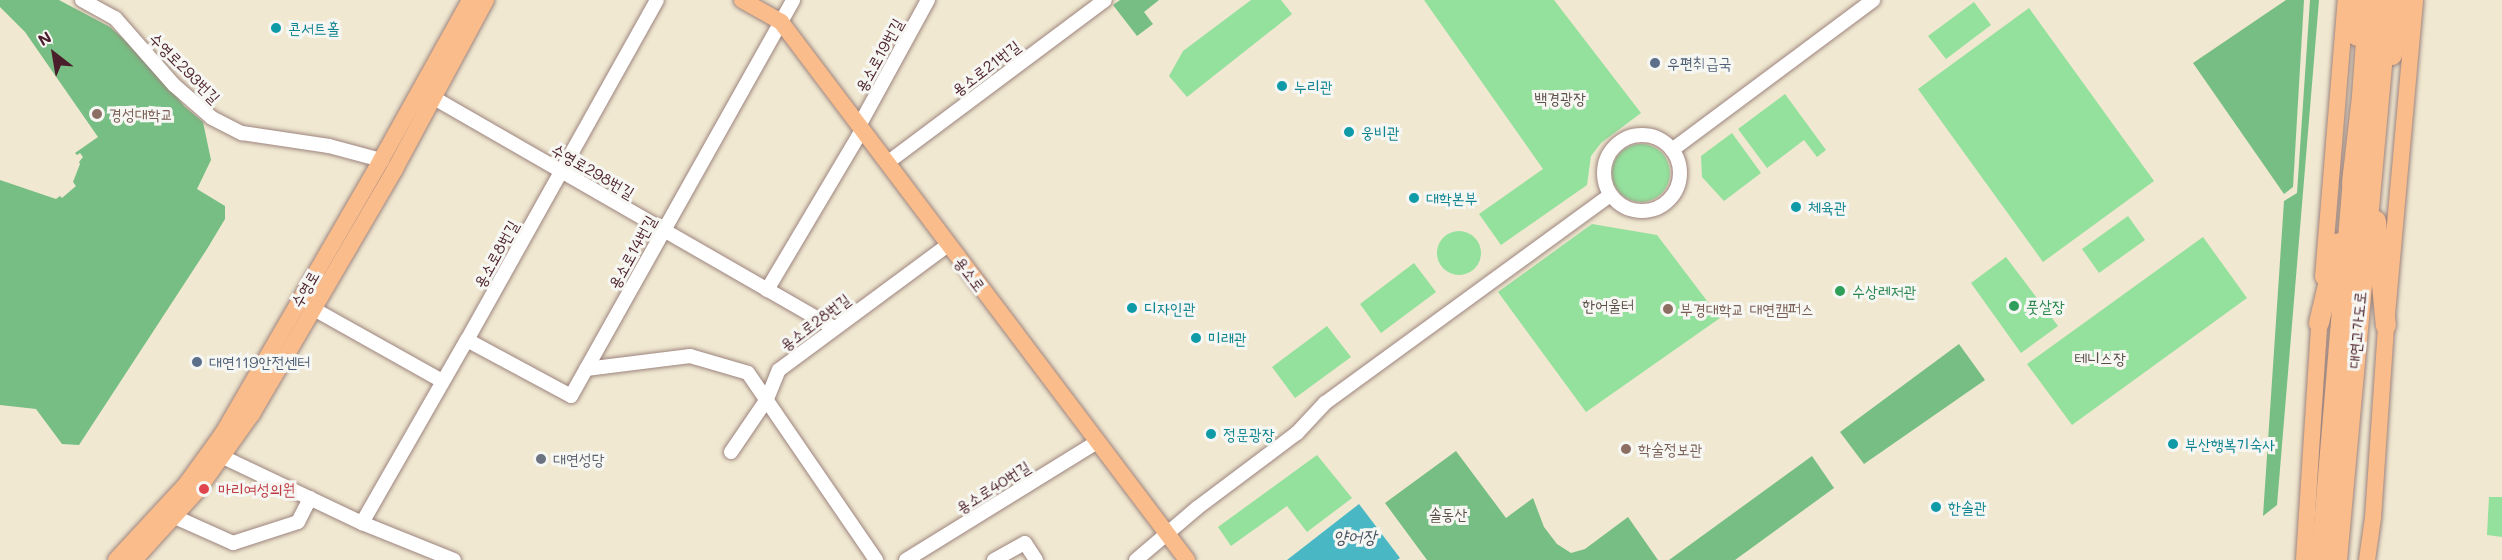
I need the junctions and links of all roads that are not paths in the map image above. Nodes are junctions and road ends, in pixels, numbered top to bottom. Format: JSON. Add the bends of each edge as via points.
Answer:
{"nodes":[{"id":1,"x":82,"y":0,"type":"edge"},
{"id":2,"x":470,"y":0,"type":"edge"},
{"id":3,"x":486,"y":0,"type":"edge"},
{"id":4,"x":657,"y":0,"type":"edge"},
{"id":5,"x":742,"y":0,"type":"edge"},
{"id":6,"x":793,"y":0,"type":"edge"},
{"id":7,"x":928,"y":0,"type":"edge"},
{"id":8,"x":1105,"y":0,"type":"edge"},
{"id":9,"x":1874,"y":0,"type":"edge"},
{"id":10,"x":2346,"y":0,"type":"edge"},
{"id":11,"x":2354,"y":0,"type":"edge"},
{"id":12,"x":2369,"y":0,"type":"edge"},
{"id":13,"x":2388,"y":0,"type":"edge"},
{"id":14,"x":2407,"y":0,"type":"edge"},
{"id":15,"x":2415,"y":0,"type":"edge"},
{"id":16,"x":781,"y":22,"type":"junction"},
{"id":17,"x":434,"y":98,"type":"junction"},
{"id":18,"x":2371,"y":98,"type":"junction"},
{"id":19,"x":860,"y":128,"type":"junction"},
{"id":20,"x":1672,"y":150,"type":"junction"},
{"id":21,"x":381,"y":160,"type":"junction"},
{"id":22,"x":887,"y":164,"type":"junction"},
{"id":23,"x":560,"y":171,"type":"junction"},
{"id":24,"x":2363,"y":174,"type":"junction"},
{"id":25,"x":1610,"y":195,"type":"junction"},
{"id":26,"x":663,"y":230,"type":"junction"},
{"id":27,"x":948,"y":245,"type":"junction"},
{"id":28,"x":767,"y":290,"type":"junction"},
{"id":29,"x":312,"y":308,"type":"junction"},
{"id":30,"x":2319,"y":322,"type":"junction"},
{"id":31,"x":2349,"y":326,"type":"junction"},
{"id":32,"x":2386,"y":326,"type":"junction"},
{"id":33,"x":834,"y":328,"type":"junction"},
{"id":34,"x":467,"y":340,"type":"junction"},
{"id":35,"x":586,"y":369,"type":"junction"},
{"id":36,"x":442,"y":381,"type":"junction"},
{"id":37,"x":767,"y":399,"type":"junction"},
{"id":38,"x":1097,"y":442,"type":"junction"},
{"id":39,"x":731,"y":452,"type":"dead end"},
{"id":40,"x":224,"y":457,"type":"junction"},
{"id":41,"x":310,"y":498,"type":"junction"},
{"id":42,"x":175,"y":517,"type":"junction"},
{"id":43,"x":2373,"y":519,"type":"junction"},
{"id":44,"x":362,"y":523,"type":"junction"},
{"id":45,"x":1168,"y":534,"type":"junction"},
{"id":46,"x":910,"y":559,"type":"edge"},
{"id":47,"x":116,"y":560,"type":"edge"},
{"id":48,"x":134,"y":560,"type":"edge"},
{"id":49,"x":454,"y":560,"type":"edge"},
{"id":50,"x":876,"y":560,"type":"edge"},
{"id":51,"x":994,"y":560,"type":"edge"},
{"id":52,"x":1036,"y":560,"type":"edge"},
{"id":53,"x":1136,"y":560,"type":"edge"},
{"id":54,"x":1187,"y":560,"type":"edge"},
{"id":55,"x":2304,"y":560,"type":"edge"},
{"id":56,"x":2321,"y":560,"type":"edge"},
{"id":57,"x":2337,"y":560,"type":"edge"},
{"id":58,"x":2367,"y":560,"type":"edge"},
{"id":59,"x":2376,"y":560,"type":"edge"}],
"edges":[{"from":1,"to":21,"type":"street","name":"수영로293번길","via":[[115,18],[174,85],[212,118],[242,133],[329,146]]},
{"from":2,"to":21,"type":"main road","name":"수영로"},
{"from":3,"to":17,"type":"main road","name":"수영로"},
{"from":4,"to":23,"type":"street","name":"용소로8번길"},
{"from":5,"to":16,"type":"main road","name":"용소로"},
{"from":6,"to":16,"type":"street","name":"용소로14번길"},
{"from":7,"to":19,"type":"street","name":"용소로19번길"},
{"from":8,"to":22,"type":"street","name":"용소로21번길"},
{"from":9,"to":20,"type":"street"},
{"from":10,"to":30,"type":"main road"},
{"from":11,"to":18,"type":"highway"},
{"from":12,"to":18,"type":"highway"},
{"from":13,"to":18,"type":"highway"},
{"from":14,"to":18,"type":"highway"},
{"from":15,"to":32,"type":"main road"},
{"from":16,"to":19,"type":"main road","name":"용소로"},
{"from":16,"to":26,"type":"street","name":"용소로14번길"},
{"from":17,"to":23,"type":"street","name":"수영로298번길"},
{"from":17,"to":29,"type":"main road","name":"수영로"},
{"from":18,"to":24,"type":"highway"},
{"from":19,"to":22,"type":"main road","name":"용소로"},
{"from":19,"to":28,"type":"street"},
{"from":20,"to":25,"type":"street","via":[[1654,137],[1643,135],[1622,140],[1609,153],[1604,169]]},
{"from":20,"to":25,"type":"street","via":[[1678,159],[1680,178],[1664,204],[1650,210],[1635,210]]},
{"from":21,"to":47,"type":"main road","name":"수영로","via":[[223,433],[174,498]]},
{"from":22,"to":27,"type":"main road","name":"용소로"},
{"from":23,"to":26,"type":"street","name":"수영로298번길"},
{"from":23,"to":34,"type":"street","name":"용소로8번길"},
{"from":24,"to":30,"type":"highway"},
{"from":24,"to":31,"type":"highway","name":"대연고가도로"},
{"from":24,"to":32,"type":"highway"},
{"from":25,"to":45,"type":"street","via":[[1325,403],[1297,433]]},
{"from":26,"to":28,"type":"street","name":"수영로298번길"},
{"from":26,"to":35,"type":"street","name":"용소로14번길"},
{"from":27,"to":33,"type":"street","name":"용소로28번길"},
{"from":27,"to":38,"type":"main road","name":"용소로"},
{"from":28,"to":33,"type":"street","name":"수영로298번길"},
{"from":29,"to":36,"type":"street"},
{"from":29,"to":40,"type":"main road","name":"수영로"},
{"from":30,"to":55,"type":"main road"},
{"from":31,"to":56,"type":"highway","name":"대연고가도로"},
{"from":31,"to":57,"type":"highway","name":"대연고가도로"},
{"from":32,"to":43,"type":"main road"},
{"from":33,"to":37,"type":"street","name":"용소로28번길","via":[[779,370]]},
{"from":34,"to":35,"type":"street","name":"용소로14번길","via":[[571,396]]},
{"from":34,"to":36,"type":"street","name":"용소로8번길"},
{"from":35,"to":37,"type":"street","via":[[690,356],[748,373]]},
{"from":36,"to":44,"type":"street","name":"용소로8번길"},
{"from":37,"to":39,"type":"street","name":"용소로28번길"},
{"from":37,"to":50,"type":"street"},
{"from":38,"to":45,"type":"main road","name":"용소로"},
{"from":38,"to":46,"type":"street","name":"용소로40번길"},
{"from":40,"to":41,"type":"street"},
{"from":40,"to":42,"type":"main road","name":"수영로"},
{"from":41,"to":42,"type":"street","via":[[298,522],[233,543]]},
{"from":41,"to":44,"type":"street"},
{"from":42,"to":48,"type":"main road","name":"수영로"},
{"from":43,"to":58,"type":"main road"},
{"from":43,"to":59,"type":"main road"},
{"from":44,"to":49,"type":"street"},
{"from":45,"to":53,"type":"street"},
{"from":45,"to":54,"type":"main road","name":"용소로"},
{"from":51,"to":52,"type":"street","via":[[1025,543]]}]}
